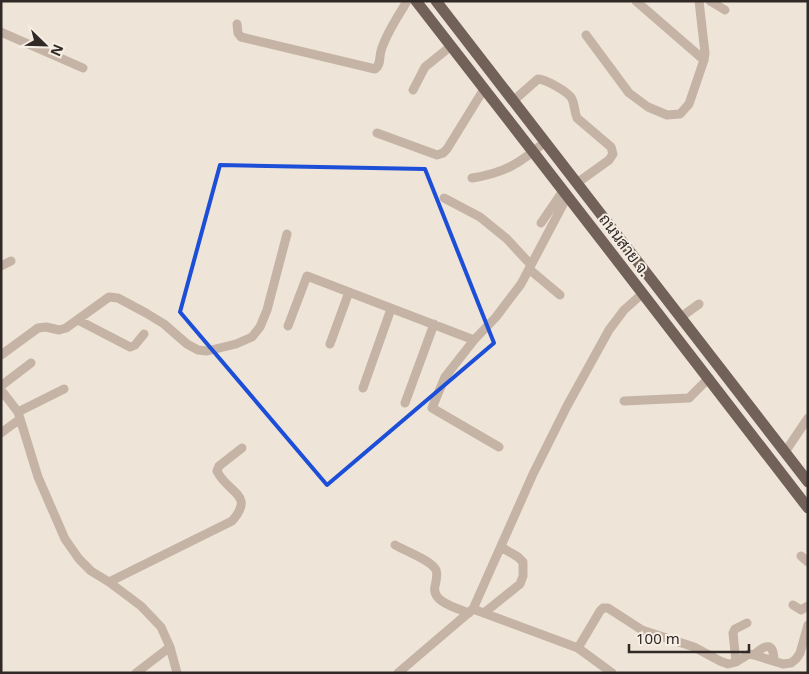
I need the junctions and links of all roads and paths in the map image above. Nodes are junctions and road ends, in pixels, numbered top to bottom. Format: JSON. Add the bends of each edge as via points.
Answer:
{"nodes":[{"id":1,"x":406,"y":1,"type":"edge"},
{"id":2,"x":416,"y":1,"type":"edge"},
{"id":3,"x":436,"y":1,"type":"edge"},
{"id":4,"x":636,"y":1,"type":"edge"},
{"id":5,"x":699,"y":1,"type":"edge"},
{"id":6,"x":710,"y":1,"type":"edge"},
{"id":7,"x":725,"y":10,"type":"dead end"},
{"id":8,"x":237,"y":24,"type":"dead end"},
{"id":9,"x":1,"y":32,"type":"edge"},
{"id":10,"x":586,"y":35,"type":"dead end"},
{"id":11,"x":450,"y":46,"type":"junction"},
{"id":12,"x":704,"y":60,"type":"junction"},
{"id":13,"x":83,"y":68,"type":"dead end"},
{"id":14,"x":413,"y":90,"type":"dead end"},
{"id":15,"x":484,"y":90,"type":"junction"},
{"id":16,"x":513,"y":101,"type":"junction"},
{"id":17,"x":377,"y":133,"type":"dead end"},
{"id":18,"x":545,"y":142,"type":"junction"},
{"id":19,"x":533,"y":152,"type":"junction"},
{"id":20,"x":472,"y":178,"type":"dead end"},
{"id":21,"x":577,"y":183,"type":"junction"},
{"id":22,"x":565,"y":194,"type":"junction"},
{"id":23,"x":444,"y":198,"type":"dead end"},
{"id":24,"x":541,"y":223,"type":"dead end"},
{"id":25,"x":287,"y":234,"type":"dead end"},
{"id":26,"x":11,"y":261,"type":"dead end"},
{"id":27,"x":1,"y":266,"type":"edge"},
{"id":28,"x":530,"y":267,"type":"junction"},
{"id":29,"x":349,"y":292,"type":"junction"},
{"id":30,"x":642,"y":294,"type":"junction"},
{"id":31,"x":560,"y":295,"type":"dead end"},
{"id":32,"x":699,"y":304,"type":"dead end"},
{"id":33,"x":391,"y":309,"type":"junction"},
{"id":34,"x":681,"y":317,"type":"junction"},
{"id":35,"x":78,"y":320,"type":"junction"},
{"id":36,"x":434,"y":324,"type":"junction"},
{"id":37,"x":288,"y":326,"type":"dead end"},
{"id":38,"x":144,"y":334,"type":"dead end"},
{"id":39,"x":474,"y":340,"type":"junction"},
{"id":40,"x":330,"y":344,"type":"dead end"},
{"id":41,"x":1,"y":355,"type":"edge"},
{"id":42,"x":31,"y":363,"type":"dead end"},
{"id":43,"x":709,"y":378,"type":"junction"},
{"id":44,"x":1,"y":386,"type":"edge"},
{"id":45,"x":363,"y":388,"type":"dead end"},
{"id":46,"x":64,"y":389,"type":"dead end"},
{"id":47,"x":1,"y":390,"type":"edge"},
{"id":48,"x":624,"y":402,"type":"dead end"},
{"id":49,"x":405,"y":403,"type":"dead end"},
{"id":50,"x":19,"y":416,"type":"junction"},
{"id":51,"x":808,"y":418,"type":"edge"},
{"id":52,"x":1,"y":433,"type":"edge"},
{"id":53,"x":499,"y":447,"type":"dead end"},
{"id":54,"x":242,"y":448,"type":"dead end"},
{"id":55,"x":785,"y":452,"type":"junction"},
{"id":56,"x":808,"y":482,"type":"edge"},
{"id":57,"x":808,"y":508,"type":"edge"},
{"id":58,"x":396,"y":545,"type":"dead end"},
{"id":59,"x":501,"y":547,"type":"junction"},
{"id":60,"x":109,"y":582,"type":"junction"},
{"id":61,"x":793,"y":605,"type":"dead end"},
{"id":62,"x":808,"y":606,"type":"edge"},
{"id":63,"x":471,"y":611,"type":"junction"},
{"id":64,"x":484,"y":613,"type":"junction"},
{"id":65,"x":747,"y":623,"type":"dead end"},
{"id":66,"x":808,"y":625,"type":"edge"},
{"id":67,"x":170,"y":647,"type":"junction"},
{"id":68,"x":578,"y":648,"type":"junction"},
{"id":69,"x":736,"y":662,"type":"junction"},
{"id":70,"x":406,"y":671,"type":"edge"},
{"id":71,"x":609,"y":672,"type":"edge"},
{"id":72,"x":136,"y":673,"type":"edge"},
{"id":73,"x":177,"y":673,"type":"edge"}],
"edges":[{"from":1,"to":8,"type":"street","via":[[387,35],[375,69],[240,37]]},
{"from":2,"to":11,"type":"main road","name":"ถนนสาย จ."},
{"from":3,"to":16,"type":"main road","name":"ถนนสาย จ."},
{"from":4,"to":12,"type":"street"},
{"from":5,"to":12,"type":"street"},
{"from":6,"to":7,"type":"street"},
{"from":9,"to":13,"type":"street"},
{"from":10,"to":12,"type":"street","via":[[629,94],[667,115],[680,114],[689,104]]},
{"from":11,"to":14,"type":"street","via":[[426,67]]},
{"from":11,"to":15,"type":"main road","name":"ถนนสาย จ."},
{"from":15,"to":17,"type":"street","via":[[444,153],[438,155]]},
{"from":15,"to":19,"type":"main road","name":"ถนนสาย จ."},
{"from":16,"to":18,"type":"main road","name":"ถนนสาย จ."},
{"from":16,"to":21,"type":"street","via":[[538,79],[544,79],[570,95],[577,118],[611,147],[613,154],[609,160]]},
{"from":18,"to":19,"type":"street"},
{"from":18,"to":21,"type":"main road","name":"ถนนสาย จ."},
{"from":19,"to":20,"type":"street","via":[[512,167]]},
{"from":19,"to":22,"type":"main road","name":"ถนนสาย จ."},
{"from":21,"to":34,"type":"main road","name":"ถนนสาย จ."},
{"from":22,"to":24,"type":"street"},
{"from":22,"to":28,"type":"street"},
{"from":22,"to":30,"type":"main road","name":"ถนนสาย จ."},
{"from":23,"to":28,"type":"street","via":[[480,217],[507,238]]},
{"from":25,"to":35,"type":"street","via":[[260,327],[252,337],[236,344],[198,350],[164,324],[118,298],[109,297]]},
{"from":26,"to":27,"type":"street"},
{"from":28,"to":31,"type":"street"},
{"from":28,"to":39,"type":"street","via":[[496,317]]},
{"from":29,"to":33,"type":"street"},
{"from":29,"to":37,"type":"street","via":[[307,276]]},
{"from":29,"to":40,"type":"street"},
{"from":30,"to":43,"type":"main road","name":"ถนนสาย จ."},
{"from":30,"to":59,"type":"street","via":[[617,318],[587,368],[533,474]]},
{"from":32,"to":34,"type":"street"},
{"from":33,"to":36,"type":"street"},
{"from":33,"to":45,"type":"street"},
{"from":34,"to":55,"type":"main road","name":"ถนนสาย จ."},
{"from":35,"to":38,"type":"street","via":[[130,347]]},
{"from":35,"to":41,"type":"street","via":[[59,330],[38,328]]},
{"from":36,"to":39,"type":"street"},
{"from":36,"to":49,"type":"street"},
{"from":39,"to":53,"type":"street","via":[[445,376],[432,408]]},
{"from":42,"to":44,"type":"street"},
{"from":43,"to":48,"type":"street","via":[[689,398]]},
{"from":43,"to":57,"type":"main road","name":"ถนนสาย จ."},
{"from":46,"to":50,"type":"street"},
{"from":47,"to":50,"type":"street"},
{"from":50,"to":52,"type":"street"},
{"from":50,"to":60,"type":"street","via":[[38,477],[65,539],[79,559]]},
{"from":51,"to":55,"type":"street"},
{"from":54,"to":60,"type":"street","via":[[217,471],[242,504],[232,522]]},
{"from":55,"to":56,"type":"main road","name":"ถนนสาย จ."},
{"from":58,"to":63,"type":"street","via":[[437,571],[436,596]]},
{"from":59,"to":63,"type":"street"},
{"from":59,"to":64,"type":"street","via":[[523,562],[523,576],[520,584]]},
{"from":60,"to":67,"type":"street","via":[[141,606],[161,627]]},
{"from":61,"to":62,"type":"street","via":[[801,610]]},
{"from":63,"to":64,"type":"street"},
{"from":63,"to":70,"type":"street"},
{"from":64,"to":68,"type":"street"},
{"from":65,"to":69,"type":"street","via":[[733,633]]},
{"from":66,"to":69,"type":"street","via":[[800,653],[791,663],[783,664],[749,654]]},
{"from":67,"to":72,"type":"street"},
{"from":67,"to":73,"type":"street"},
{"from":68,"to":69,"type":"street","via":[[600,611],[608,608],[642,630],[694,647],[728,664]]},
{"from":68,"to":71,"type":"street"}]}
